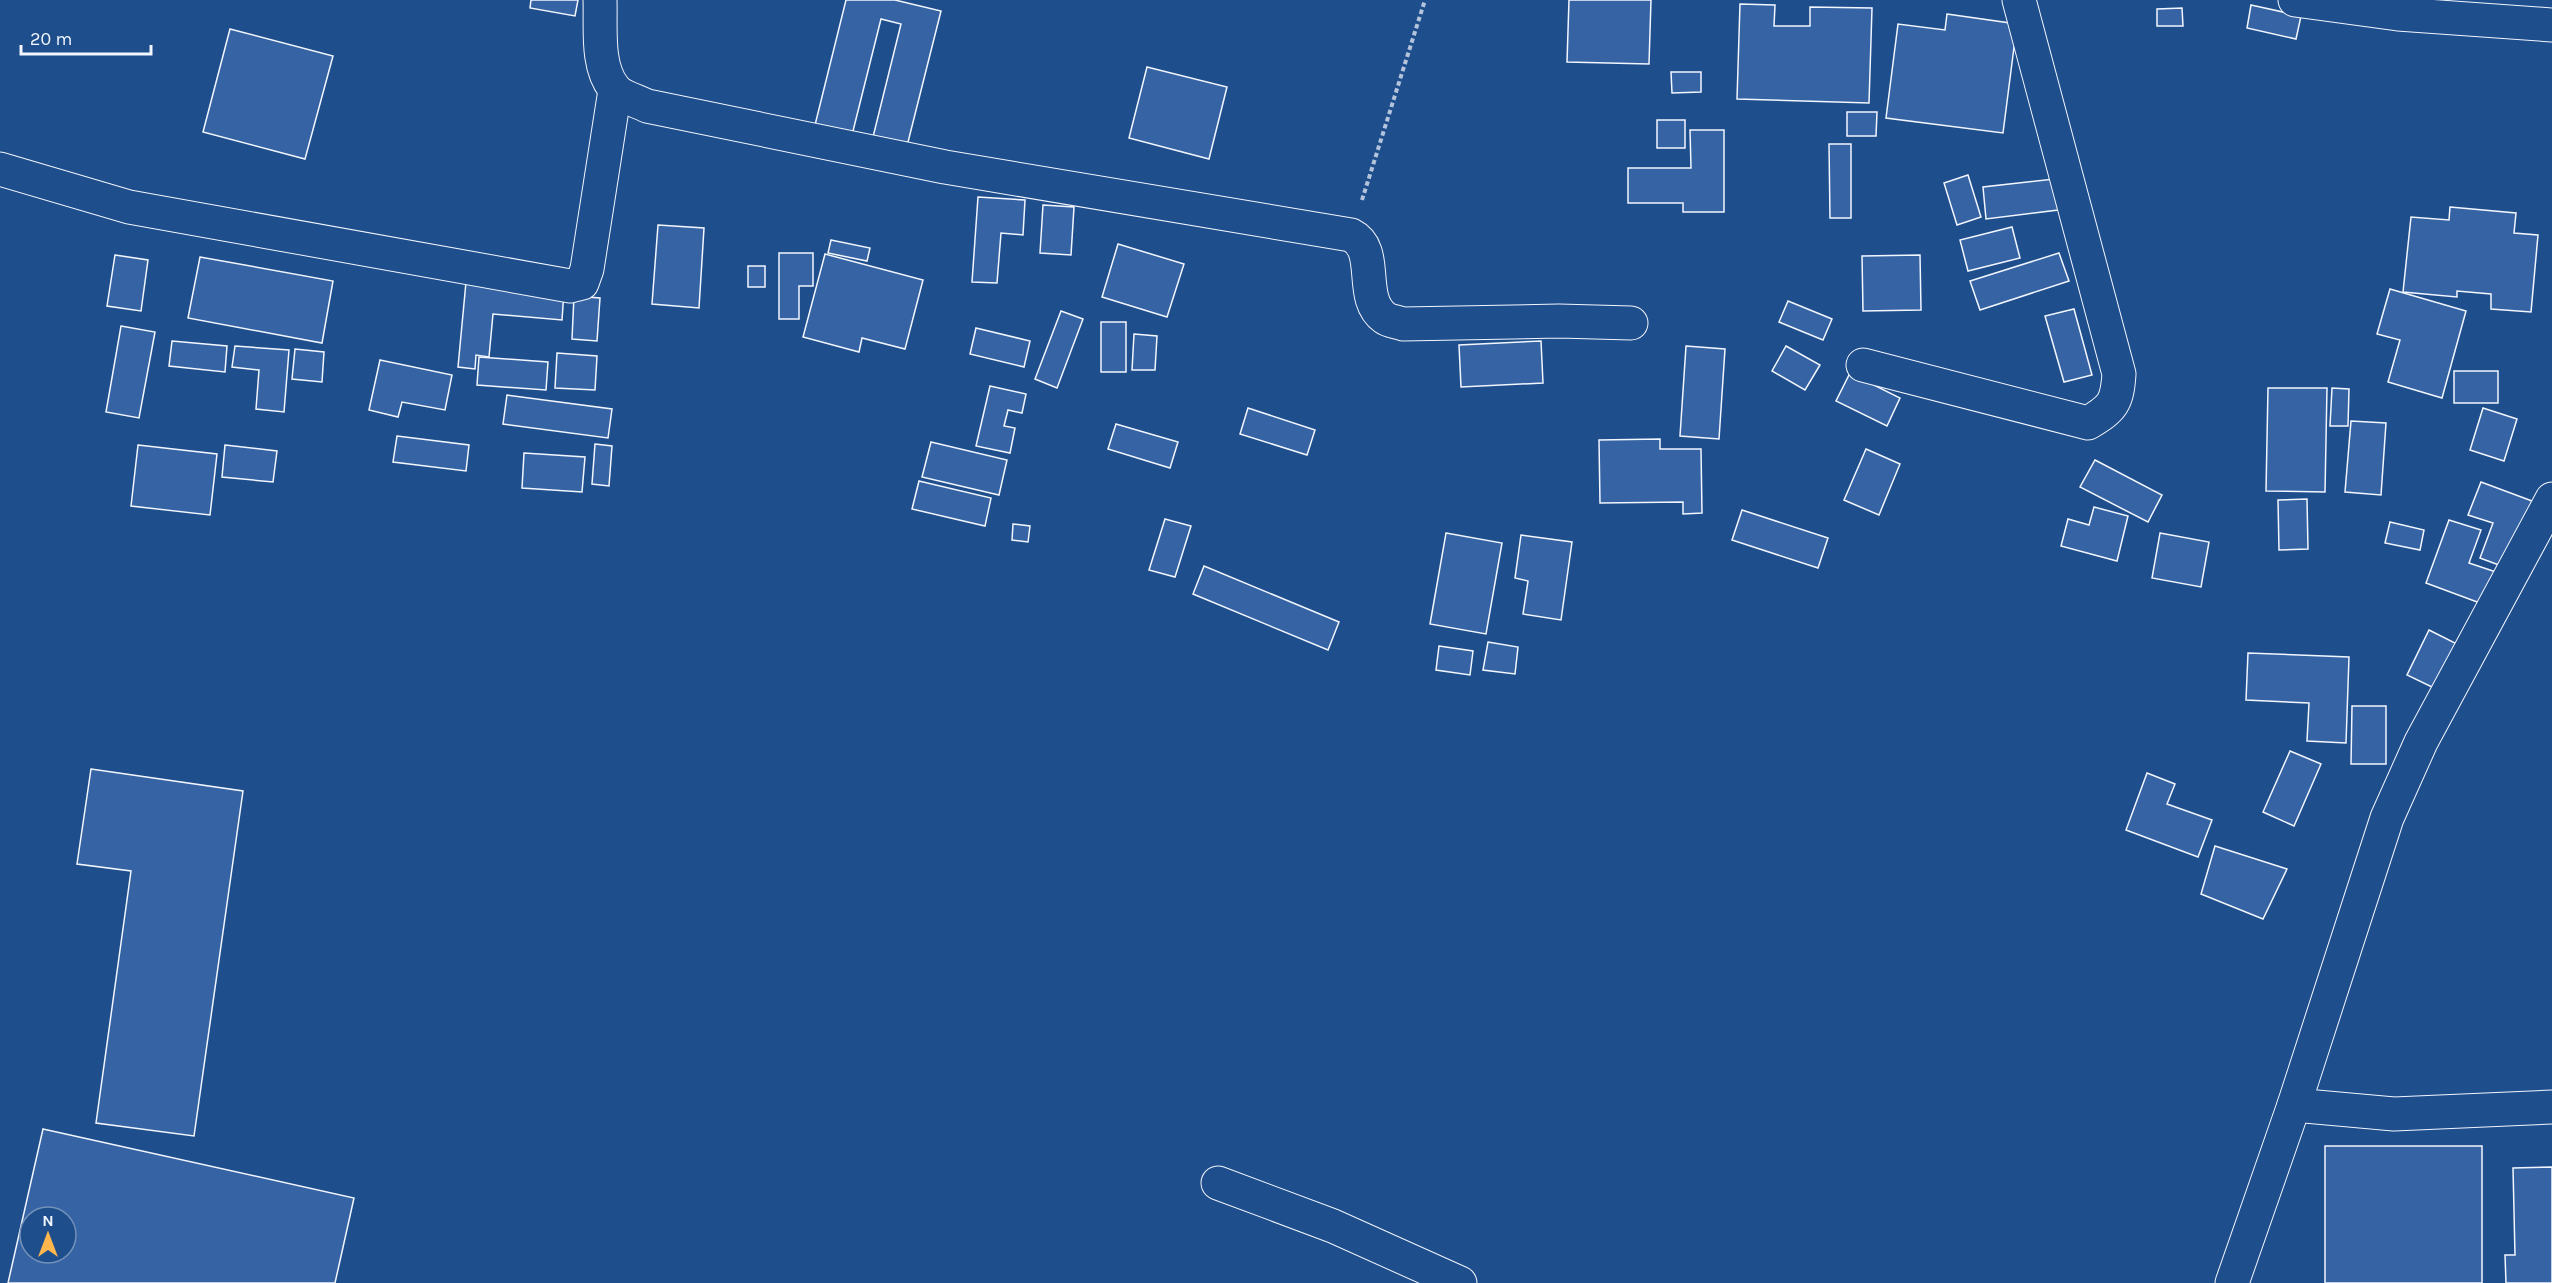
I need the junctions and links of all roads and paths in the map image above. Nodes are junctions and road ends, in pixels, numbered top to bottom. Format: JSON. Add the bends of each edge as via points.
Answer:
{"nodes":[{"id":1,"x":600,"y":0,"type":"edge"},
{"id":2,"x":1425,"y":0,"type":"edge"},
{"id":3,"x":2019,"y":0,"type":"edge"},
{"id":4,"x":2295,"y":0,"type":"edge"},
{"id":5,"x":2552,"y":25,"type":"edge"},
{"id":6,"x":615,"y":90,"type":"junction"},
{"id":7,"x":0,"y":169,"type":"edge"},
{"id":8,"x":1351,"y":235,"type":"junction"},
{"id":9,"x":1631,"y":323,"type":"dead end"},
{"id":10,"x":1863,"y":365,"type":"dead end"},
{"id":11,"x":2552,"y":499,"type":"edge"},
{"id":12,"x":2294,"y":1105,"type":"junction"},
{"id":13,"x":2552,"y":1107,"type":"edge"},
{"id":14,"x":1218,"y":1183,"type":"dead end"},
{"id":15,"x":1460,"y":1283,"type":"edge"},
{"id":16,"x":2232,"y":1283,"type":"edge"}],
"edges":[{"from":1,"to":6,"type":"street","via":[[601,50],[607,77]]},
{"from":2,"to":8,"type":"path"},
{"from":3,"to":10,"type":"street","via":[[2119,374],[2117,398],[2106,412],[2088,423]]},
{"from":4,"to":5,"type":"street","via":[[2398,14]]},
{"from":6,"to":7,"type":"street","via":[[587,269],[582,283],[570,286],[129,207]]},
{"from":6,"to":8,"type":"street","via":[[647,106],[945,167]]},
{"from":8,"to":9,"type":"street","via":[[1362,243],[1370,298],[1385,318],[1403,324]]},
{"from":11,"to":12,"type":"street","via":[[2421,742],[2387,818]]},
{"from":12,"to":13,"type":"street","via":[[2394,1114]]},
{"from":12,"to":16,"type":"street"},
{"from":14,"to":15,"type":"street","via":[[1333,1226]]}]}
